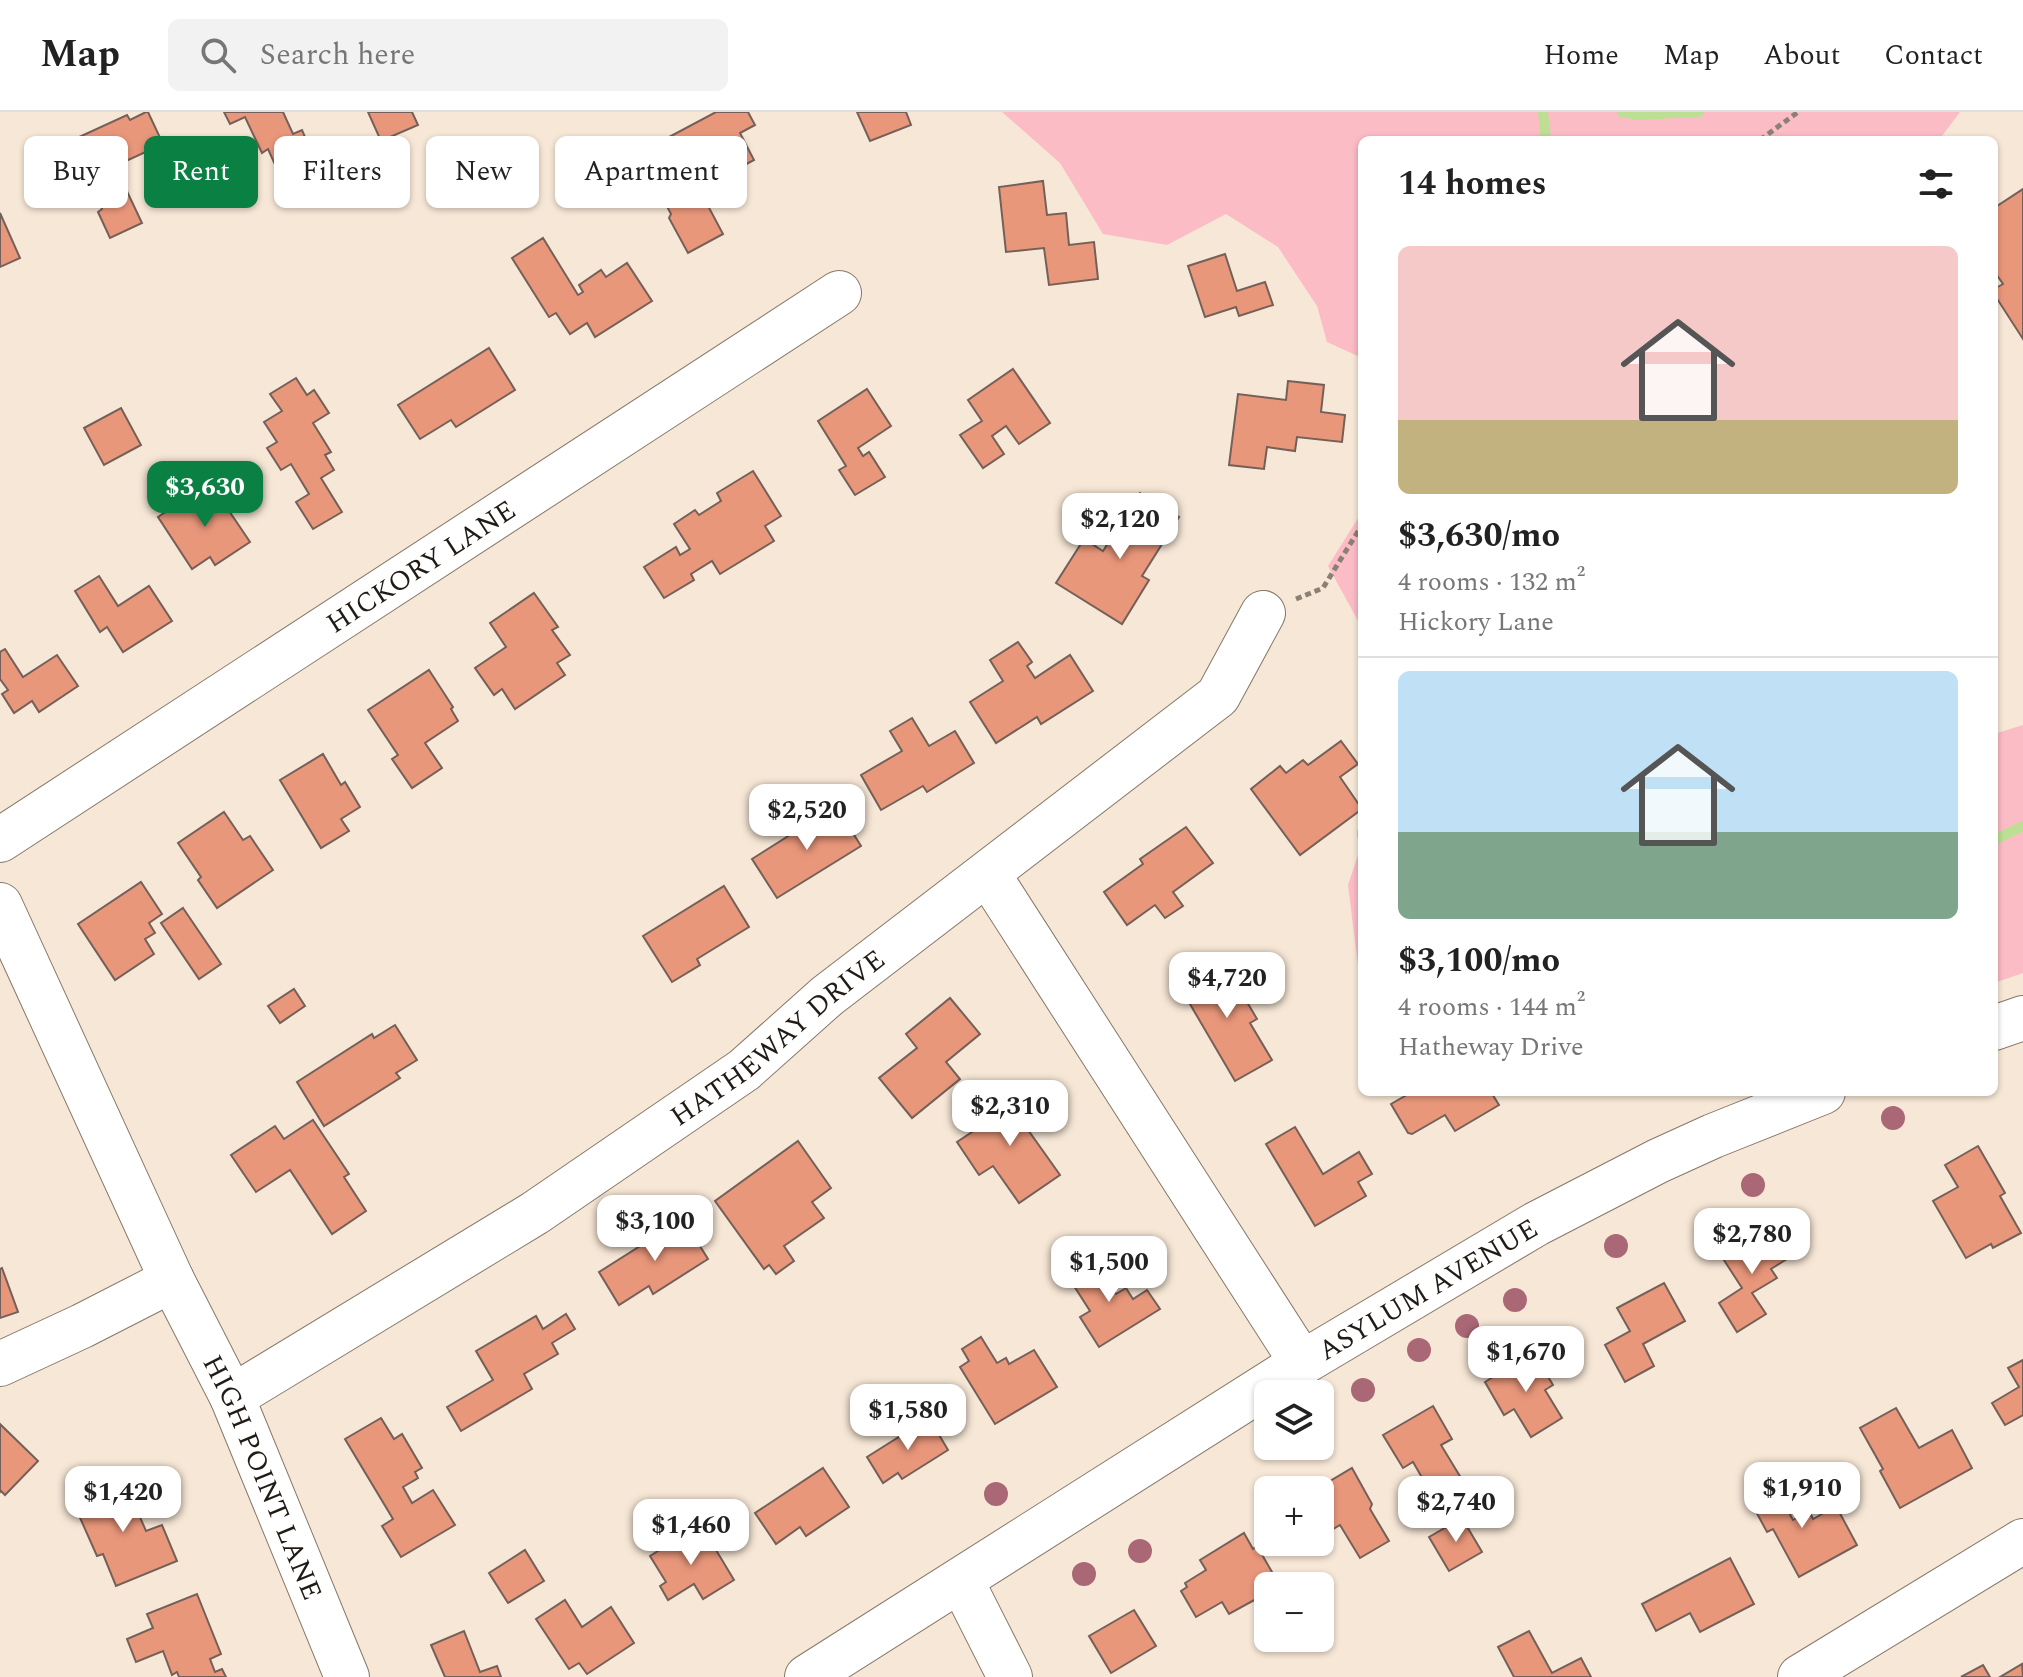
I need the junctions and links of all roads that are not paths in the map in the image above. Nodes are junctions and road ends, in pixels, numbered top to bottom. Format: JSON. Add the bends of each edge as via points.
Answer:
{"nodes":[{"id":1,"x":839,"y":293,"type":"dead end"},
{"id":2,"x":1263,"y":613,"type":"road end"},
{"id":3,"x":0,"y":840,"type":"edge"},
{"id":4,"x":988,"y":874,"type":"junction"},
{"id":5,"x":0,"y":905,"type":"edge"},
{"id":6,"x":2023,"y":1018,"type":"edge"},
{"id":7,"x":1998,"y":1027,"type":"edge"},
{"id":8,"x":1813,"y":1096,"type":"edge"},
{"id":9,"x":172,"y":1280,"type":"junction"},
{"id":10,"x":1302,"y":1363,"type":"junction"},
{"id":11,"x":0,"y":1364,"type":"edge"},
{"id":12,"x":232,"y":1397,"type":"junction"},
{"id":13,"x":2023,"y":1541,"type":"edge"},
{"id":14,"x":961,"y":1580,"type":"junction"},
{"id":15,"x":347,"y":1677,"type":"edge"},
{"id":16,"x":807,"y":1677,"type":"edge"},
{"id":17,"x":1010,"y":1677,"type":"edge"},
{"id":18,"x":1800,"y":1677,"type":"edge"}],
"edges":[{"from":1,"to":3,"type":"street","name":"HICKORY LANE"},
{"from":2,"to":4,"type":"street","name":"HATHEWAY DRIVE","via":[[1218,696]]},
{"from":4,"to":10,"type":"street"},
{"from":4,"to":12,"type":"street","name":"HATHEWAY DRIVE","via":[[827,996],[731,1079],[535,1213]]},
{"from":5,"to":9,"type":"street","name":"HIGH POINT LANE"},
{"from":6,"to":7,"type":"street"},
{"from":8,"to":10,"type":"street","name":"ASYLUM AVENUE","via":[[1713,1136],[1536,1224]]},
{"from":9,"to":11,"type":"street"},
{"from":9,"to":12,"type":"street","name":"HIGH POINT LANE"},
{"from":10,"to":14,"type":"street","name":"ASYLUM AVENUE"},
{"from":12,"to":15,"type":"street","name":"HIGH POINT LANE"},
{"from":13,"to":18,"type":"street"},
{"from":14,"to":16,"type":"street","name":"ASYLUM AVENUE"},
{"from":14,"to":17,"type":"street"}]}
